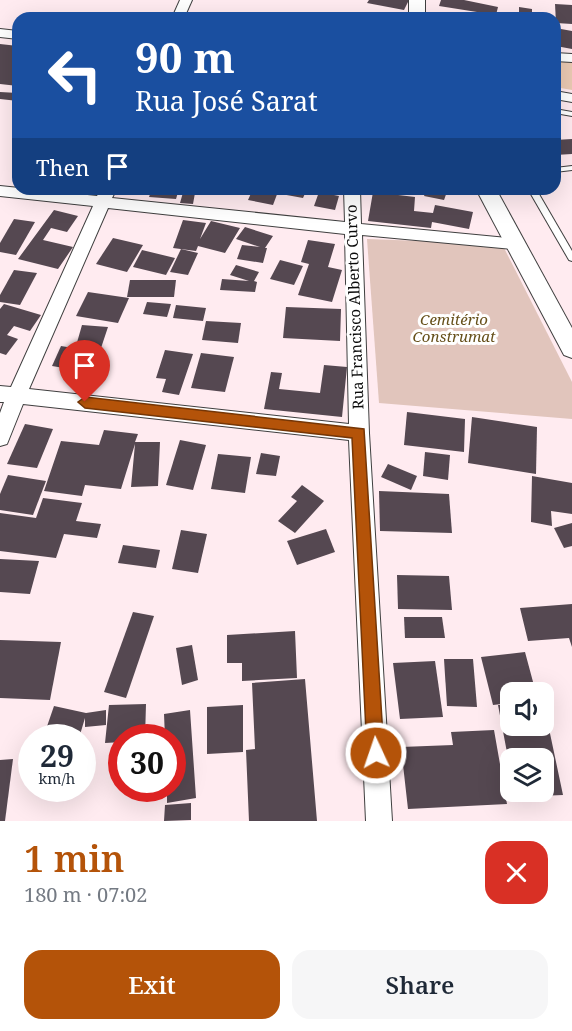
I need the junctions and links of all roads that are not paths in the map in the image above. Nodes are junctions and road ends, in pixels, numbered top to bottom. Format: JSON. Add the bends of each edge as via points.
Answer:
{"nodes":[{"id":1,"x":106,"y":195,"type":"edge"},
{"id":2,"x":352,"y":195,"type":"edge"},
{"id":3,"x":489,"y":195,"type":"edge"},
{"id":4,"x":535,"y":195,"type":"edge"},
{"id":5,"x":353,"y":229,"type":"junction"},
{"id":6,"x":513,"y":243,"type":"junction"},
{"id":7,"x":572,"y":258,"type":"edge"},
{"id":8,"x":572,"y":349,"type":"edge"},
{"id":9,"x":8,"y":394,"type":"edge"},
{"id":10,"x":359,"y":433,"type":"junction"},
{"id":11,"x":0,"y":438,"type":"edge"},
{"id":12,"x":379,"y":821,"type":"edge"}],
"edges":[{"from":1,"to":5,"type":"street"},
{"from":1,"to":9,"type":"street"},
{"from":2,"to":5,"type":"street","name":"Rua Francisco Alberto Curvo"},
{"from":3,"to":6,"type":"street"},
{"from":4,"to":7,"type":"lane"},
{"from":5,"to":6,"type":"street"},
{"from":5,"to":10,"type":"street","name":"Rua Francisco Alberto Curvo"},
{"from":6,"to":8,"type":"street"},
{"from":9,"to":10,"type":"street"},
{"from":9,"to":11,"type":"street"},
{"from":10,"to":12,"type":"street","name":"Rua Francisco Alberto Curvo"}]}
